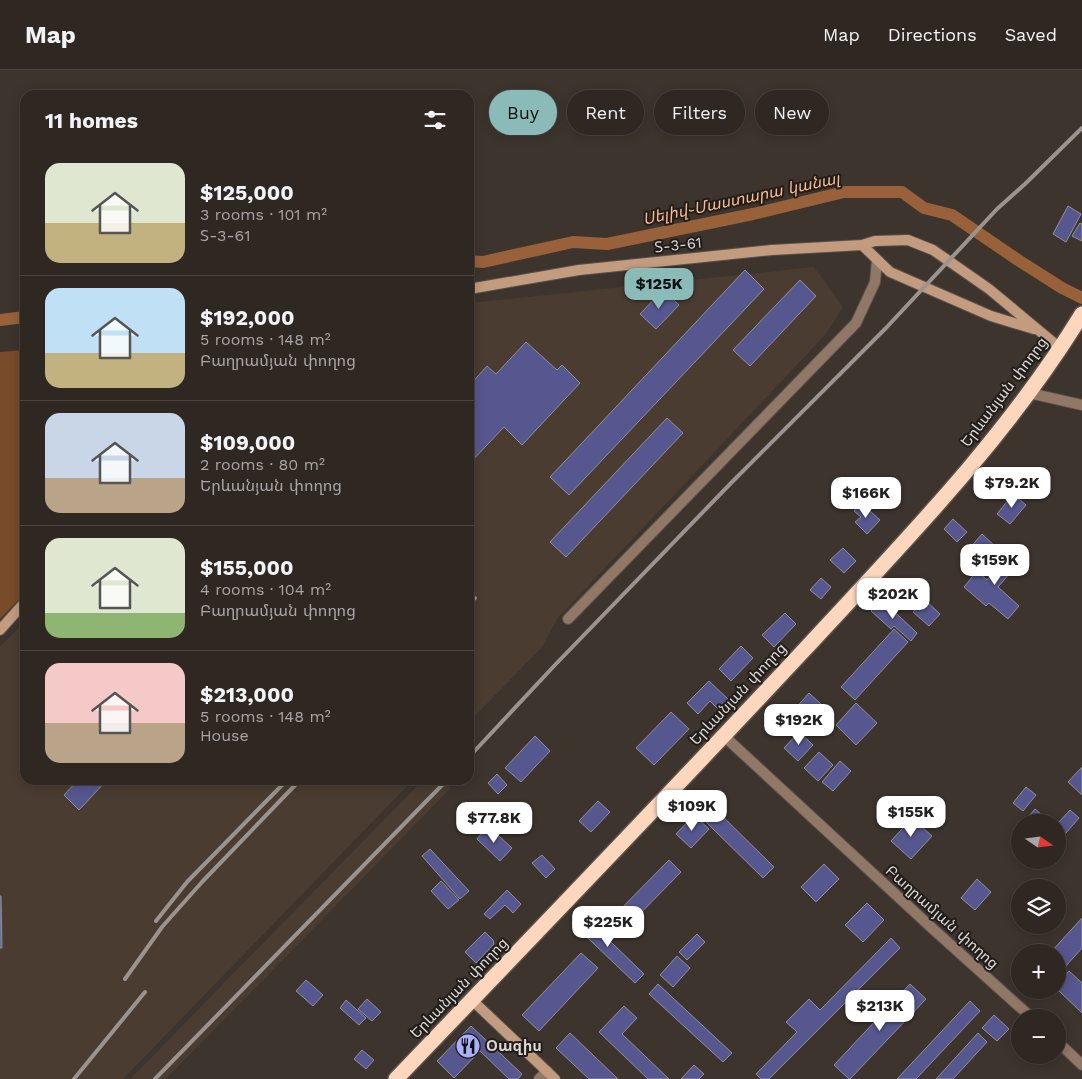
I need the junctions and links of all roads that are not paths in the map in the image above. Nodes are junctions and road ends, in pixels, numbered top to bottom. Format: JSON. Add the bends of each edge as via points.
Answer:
{"nodes":[{"id":1,"x":862,"y":245,"type":"junction"},
{"id":2,"x":877,"y":260,"type":"junction"},
{"id":3,"x":474,"y":288,"type":"edge"},
{"id":4,"x":1079,"y":319,"type":"edge"},
{"id":5,"x":1037,"y":330,"type":"junction"},
{"id":6,"x":1060,"y":348,"type":"junction"},
{"id":7,"x":1029,"y":392,"type":"junction"},
{"id":8,"x":1082,"y":405,"type":"edge"},
{"id":9,"x":20,"y":608,"type":"edge"},
{"id":10,"x":568,"y":619,"type":"dead end"},
{"id":11,"x":0,"y":630,"type":"edge"},
{"id":12,"x":724,"y":736,"type":"junction"},
{"id":13,"x":472,"y":1000,"type":"junction"},
{"id":14,"x":1022,"y":1009,"type":"edge"},
{"id":15,"x":1066,"y":1050,"type":"edge"},
{"id":16,"x":1082,"y":1065,"type":"edge"},
{"id":17,"x":547,"y":1072,"type":"junction"},
{"id":18,"x":396,"y":1079,"type":"edge"},
{"id":19,"x":539,"y":1079,"type":"edge"},
{"id":20,"x":555,"y":1079,"type":"edge"}],
"edges":[{"from":1,"to":2,"type":"street","name":"Տ-3-61","number":"Տ-3-61"},
{"from":1,"to":3,"type":"street","name":"Տ-3-61","number":"Տ-3-61","via":[[772,250],[579,270]]},
{"from":1,"to":5,"type":"street","name":"Տ-3-61","number":"Տ-3-61","via":[[875,241],[908,240],[933,250],[989,289]]},
{"from":2,"to":5,"type":"street","name":"Տ-3-61","number":"Տ-3-61","via":[[890,272],[972,308]]},
{"from":2,"to":10,"type":"street","via":[[875,282],[856,323]]},
{"from":4,"to":6,"type":"highway","name":"Երևանյան փողոց"},
{"from":5,"to":6,"type":"street","name":"Տ-3-61","number":"Տ-3-61"},
{"from":6,"to":7,"type":"highway","name":"Երևանյան փողոց"},
{"from":7,"to":8,"type":"street"},
{"from":7,"to":12,"type":"highway","name":"Երևանյան փողոց","via":[[992,440],[897,549]]},
{"from":9,"to":11,"type":"street"},
{"from":12,"to":13,"type":"highway","name":"Երևանյան փողոց"},
{"from":12,"to":14,"type":"street","name":"Բաղրամյան փողոց"},
{"from":13,"to":17,"type":"street"},
{"from":13,"to":18,"type":"highway","name":"Երևանյան փողոց"},
{"from":15,"to":16,"type":"street"},
{"from":17,"to":19,"type":"street"},
{"from":17,"to":20,"type":"street"}]}
